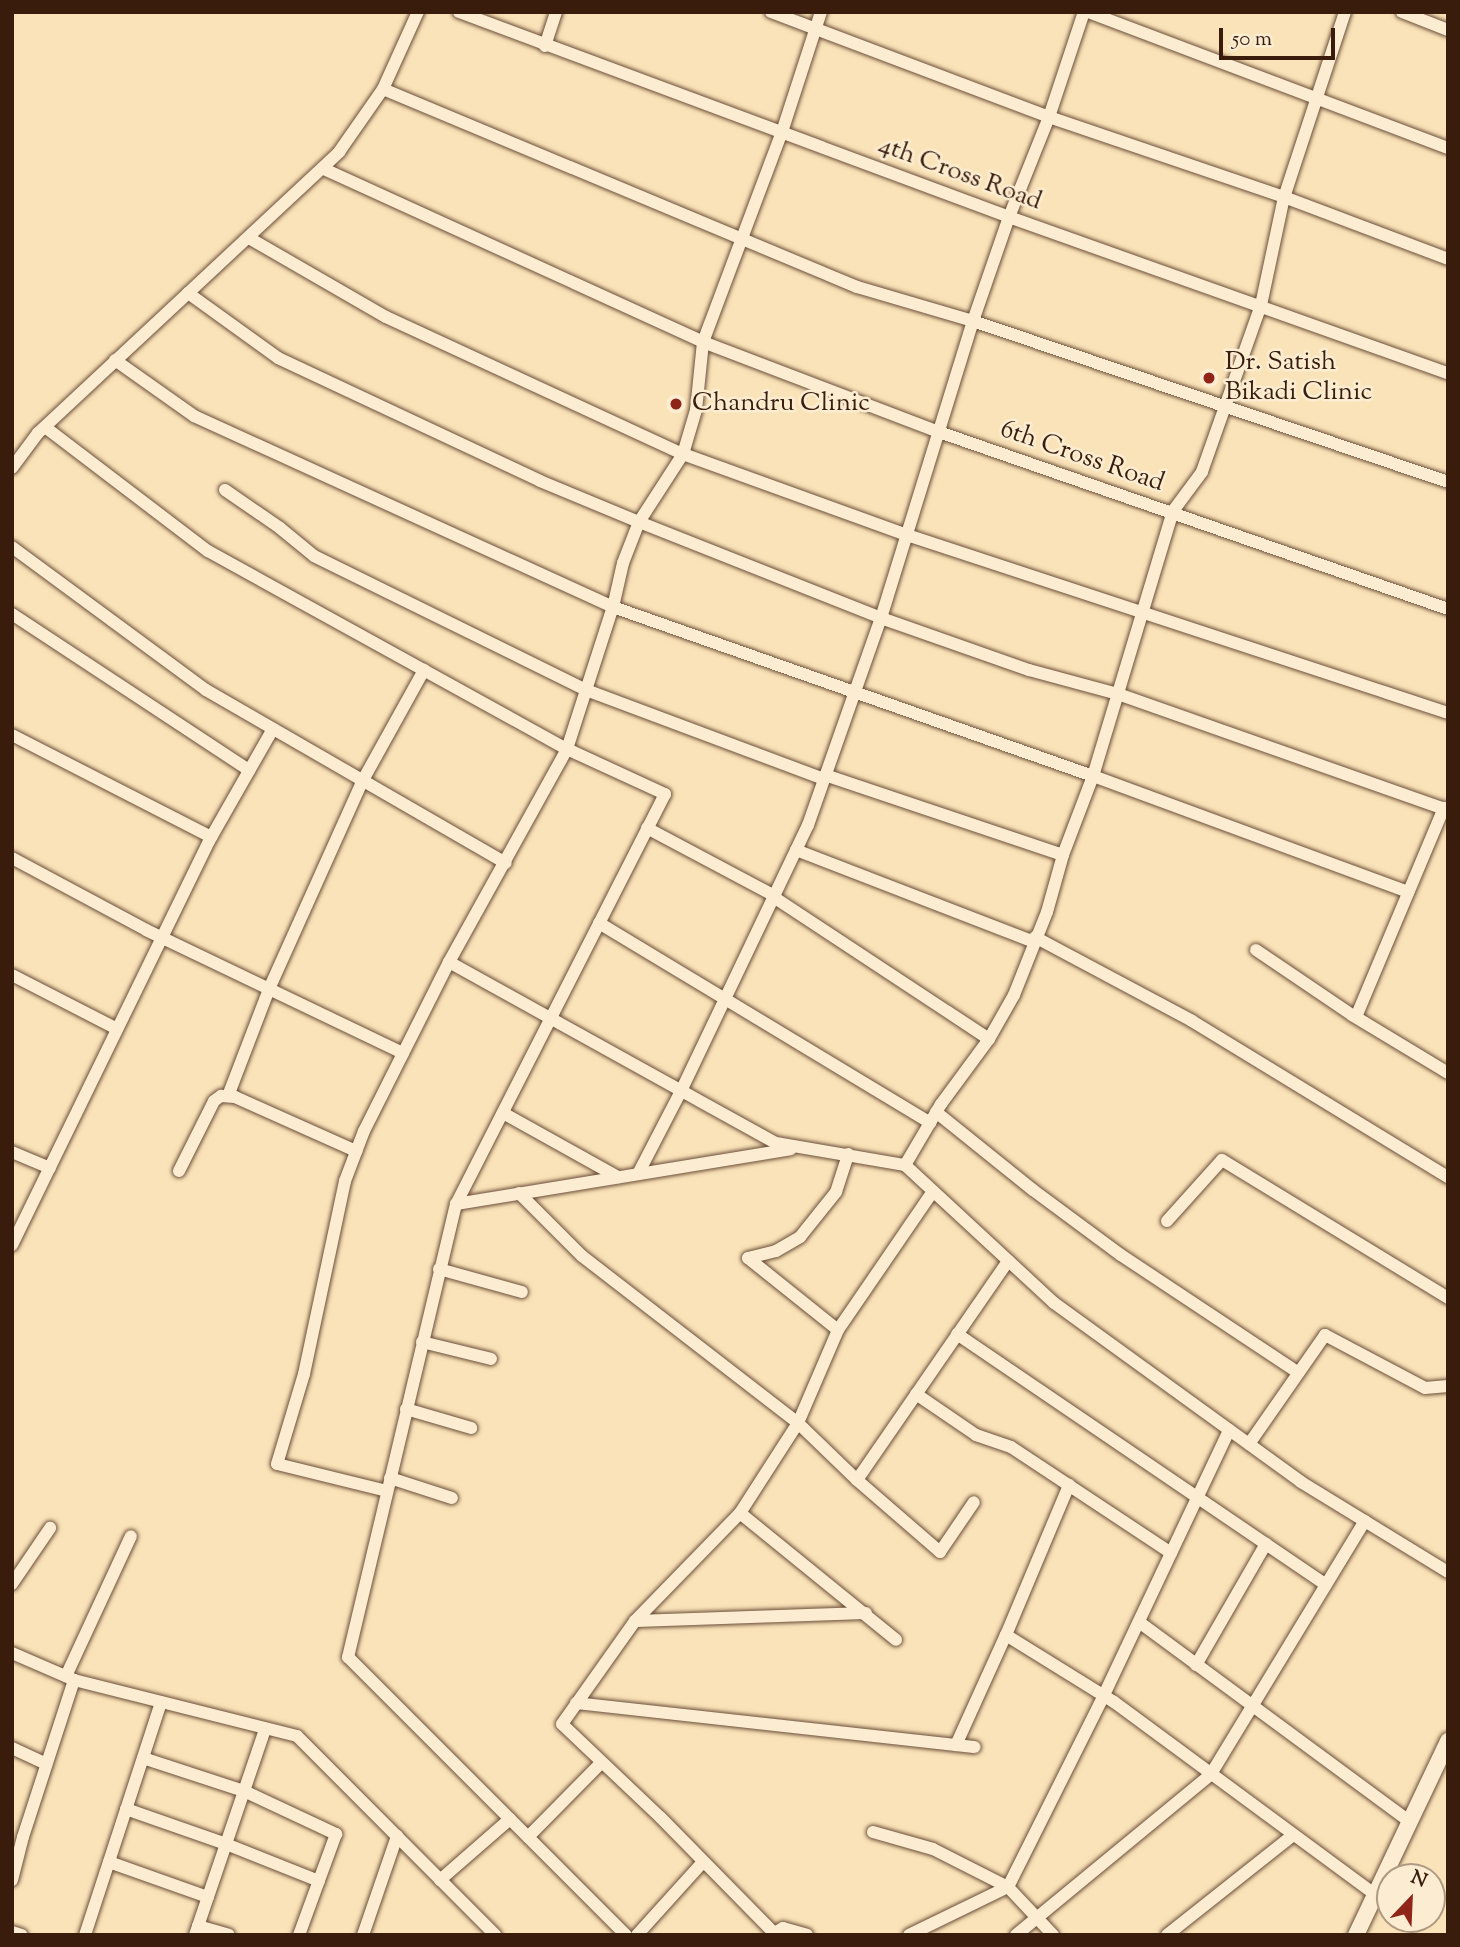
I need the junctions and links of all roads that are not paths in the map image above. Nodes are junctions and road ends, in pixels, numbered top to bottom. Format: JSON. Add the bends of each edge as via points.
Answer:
{"nodes":[{"id":1,"x":418,"y":12,"type":"edge"},
{"id":2,"x":459,"y":12,"type":"edge"},
{"id":3,"x":556,"y":12,"type":"edge"},
{"id":4,"x":772,"y":12,"type":"edge"},
{"id":5,"x":821,"y":12,"type":"edge"},
{"id":6,"x":1086,"y":12,"type":"edge"},
{"id":7,"x":1345,"y":12,"type":"edge"},
{"id":8,"x":1402,"y":12,"type":"edge"},
{"id":9,"x":815,"y":29,"type":"junction"},
{"id":10,"x":1448,"y":30,"type":"edge"},
{"id":11,"x":545,"y":46,"type":"junction"},
{"id":12,"x":383,"y":89,"type":"junction"},
{"id":13,"x":1316,"y":98,"type":"junction"},
{"id":14,"x":1049,"y":117,"type":"junction"},
{"id":15,"x":782,"y":132,"type":"junction"},
{"id":16,"x":1448,"y":148,"type":"edge"},
{"id":17,"x":324,"y":169,"type":"junction"},
{"id":18,"x":1284,"y":197,"type":"junction"},
{"id":19,"x":1009,"y":217,"type":"junction"},
{"id":20,"x":249,"y":238,"type":"junction"},
{"id":21,"x":742,"y":239,"type":"junction"},
{"id":22,"x":1448,"y":259,"type":"edge"},
{"id":23,"x":188,"y":293,"type":"junction"},
{"id":24,"x":1261,"y":305,"type":"junction"},
{"id":25,"x":973,"y":321,"type":"junction"},
{"id":26,"x":703,"y":342,"type":"junction"},
{"id":27,"x":115,"y":360,"type":"junction"},
{"id":28,"x":1448,"y":373,"type":"edge"},
{"id":29,"x":1226,"y":406,"type":"junction"},
{"id":30,"x":45,"y":427,"type":"junction"},
{"id":31,"x":939,"y":432,"type":"junction"},
{"id":32,"x":682,"y":454,"type":"junction"},
{"id":33,"x":12,"y":468,"type":"edge"},
{"id":34,"x":1448,"y":482,"type":"edge"},
{"id":35,"x":225,"y":490,"type":"dead end"},
{"id":36,"x":1173,"y":511,"type":"junction"},
{"id":37,"x":639,"y":522,"type":"junction"},
{"id":38,"x":906,"y":535,"type":"junction"},
{"id":39,"x":12,"y":547,"type":"edge"},
{"id":40,"x":613,"y":607,"type":"junction"},
{"id":41,"x":1448,"y":609,"type":"edge"},
{"id":42,"x":1143,"y":610,"type":"junction"},
{"id":43,"x":12,"y":614,"type":"edge"},
{"id":44,"x":881,"y":618,"type":"junction"},
{"id":45,"x":424,"y":670,"type":"junction"},
{"id":46,"x":586,"y":690,"type":"junction"},
{"id":47,"x":853,"y":694,"type":"junction"},
{"id":48,"x":1118,"y":694,"type":"junction"},
{"id":49,"x":1448,"y":713,"type":"edge"},
{"id":50,"x":273,"y":729,"type":"junction"},
{"id":51,"x":12,"y":735,"type":"edge"},
{"id":52,"x":568,"y":749,"type":"junction"},
{"id":53,"x":249,"y":770,"type":"junction"},
{"id":54,"x":1093,"y":776,"type":"junction"},
{"id":55,"x":824,"y":777,"type":"junction"},
{"id":56,"x":363,"y":780,"type":"junction"},
{"id":57,"x":1446,"y":809,"type":"edge"},
{"id":58,"x":647,"y":828,"type":"junction"},
{"id":59,"x":211,"y":837,"type":"junction"},
{"id":60,"x":796,"y":850,"type":"junction"},
{"id":61,"x":1063,"y":855,"type":"junction"},
{"id":62,"x":12,"y":858,"type":"edge"},
{"id":63,"x":506,"y":863,"type":"junction"},
{"id":64,"x":1408,"y":892,"type":"junction"},
{"id":65,"x":773,"y":896,"type":"junction"},
{"id":66,"x":599,"y":923,"type":"junction"},
{"id":67,"x":161,"y":937,"type":"junction"},
{"id":68,"x":1034,"y":940,"type":"junction"},
{"id":69,"x":1256,"y":950,"type":"dead end"},
{"id":70,"x":449,"y":962,"type":"junction"},
{"id":71,"x":12,"y":975,"type":"edge"},
{"id":72,"x":270,"y":989,"type":"junction"},
{"id":73,"x":724,"y":997,"type":"junction"},
{"id":74,"x":1356,"y":1017,"type":"junction"},
{"id":75,"x":550,"y":1020,"type":"junction"},
{"id":76,"x":117,"y":1029,"type":"junction"},
{"id":77,"x":989,"y":1039,"type":"junction"},
{"id":78,"x":403,"y":1053,"type":"junction"},
{"id":79,"x":1448,"y":1056,"type":"edge"},
{"id":80,"x":1445,"y":1071,"type":"edge"},
{"id":81,"x":682,"y":1089,"type":"junction"},
{"id":82,"x":228,"y":1096,"type":"junction"},
{"id":83,"x":503,"y":1113,"type":"junction"},
{"id":84,"x":933,"y":1118,"type":"junction"},
{"id":85,"x":802,"y":1147,"type":"junction"},
{"id":86,"x":356,"y":1151,"type":"junction"},
{"id":87,"x":12,"y":1152,"type":"edge"},
{"id":88,"x":848,"y":1154,"type":"junction"},
{"id":89,"x":905,"y":1165,"type":"junction"},
{"id":90,"x":50,"y":1168,"type":"junction"},
{"id":91,"x":179,"y":1171,"type":"dead end"},
{"id":92,"x":638,"y":1174,"type":"junction"},
{"id":93,"x":618,"y":1177,"type":"junction"},
{"id":94,"x":1448,"y":1177,"type":"edge"},
{"id":95,"x":933,"y":1191,"type":"junction"},
{"id":96,"x":519,"y":1193,"type":"junction"},
{"id":97,"x":456,"y":1203,"type":"junction"},
{"id":98,"x":1167,"y":1221,"type":"dead end"},
{"id":99,"x":12,"y":1245,"type":"edge"},
{"id":100,"x":1008,"y":1261,"type":"junction"},
{"id":101,"x":439,"y":1269,"type":"junction"},
{"id":102,"x":522,"y":1292,"type":"dead end"},
{"id":103,"x":1448,"y":1298,"type":"edge"},
{"id":104,"x":838,"y":1330,"type":"junction"},
{"id":105,"x":957,"y":1334,"type":"junction"},
{"id":106,"x":422,"y":1342,"type":"junction"},
{"id":107,"x":491,"y":1359,"type":"dead end"},
{"id":108,"x":1297,"y":1372,"type":"junction"},
{"id":109,"x":1448,"y":1386,"type":"edge"},
{"id":110,"x":916,"y":1394,"type":"junction"},
{"id":111,"x":406,"y":1409,"type":"junction"},
{"id":112,"x":798,"y":1423,"type":"junction"},
{"id":113,"x":471,"y":1428,"type":"dead end"},
{"id":114,"x":1229,"y":1430,"type":"junction"},
{"id":115,"x":1249,"y":1444,"type":"junction"},
{"id":116,"x":857,"y":1480,"type":"junction"},
{"id":117,"x":388,"y":1484,"type":"junction"},
{"id":118,"x":1069,"y":1485,"type":"junction"},
{"id":119,"x":452,"y":1497,"type":"dead end"},
{"id":120,"x":1197,"y":1498,"type":"junction"},
{"id":121,"x":974,"y":1502,"type":"dead end"},
{"id":122,"x":740,"y":1513,"type":"junction"},
{"id":123,"x":1365,"y":1521,"type":"junction"},
{"id":124,"x":51,"y":1528,"type":"dead end"},
{"id":125,"x":131,"y":1536,"type":"dead end"},
{"id":126,"x":1266,"y":1544,"type":"junction"},
{"id":127,"x":1171,"y":1553,"type":"junction"},
{"id":128,"x":1448,"y":1572,"type":"edge"},
{"id":129,"x":12,"y":1584,"type":"edge"},
{"id":130,"x":1326,"y":1585,"type":"junction"},
{"id":131,"x":866,"y":1613,"type":"junction"},
{"id":132,"x":635,"y":1621,"type":"junction"},
{"id":133,"x":1139,"y":1622,"type":"junction"},
{"id":134,"x":1006,"y":1635,"type":"junction"},
{"id":135,"x":896,"y":1640,"type":"dead end"},
{"id":136,"x":12,"y":1654,"type":"edge"},
{"id":137,"x":1196,"y":1665,"type":"junction"},
{"id":138,"x":70,"y":1678,"type":"junction"},
{"id":139,"x":1104,"y":1695,"type":"junction"},
{"id":140,"x":161,"y":1702,"type":"junction"},
{"id":141,"x":576,"y":1703,"type":"junction"},
{"id":142,"x":1252,"y":1707,"type":"junction"},
{"id":143,"x":265,"y":1729,"type":"junction"},
{"id":144,"x":1448,"y":1741,"type":"edge"},
{"id":145,"x":956,"y":1745,"type":"junction"},
{"id":146,"x":975,"y":1747,"type":"dead end"},
{"id":147,"x":12,"y":1748,"type":"edge"},
{"id":148,"x":143,"y":1758,"type":"junction"},
{"id":149,"x":602,"y":1762,"type":"junction"},
{"id":150,"x":46,"y":1764,"type":"junction"},
{"id":151,"x":1212,"y":1774,"type":"junction"},
{"id":152,"x":244,"y":1791,"type":"junction"},
{"id":153,"x":126,"y":1809,"type":"junction"},
{"id":154,"x":510,"y":1819,"type":"junction"},
{"id":155,"x":1409,"y":1821,"type":"junction"},
{"id":156,"x":873,"y":1832,"type":"dead end"},
{"id":157,"x":18,"y":1835,"type":"edge"},
{"id":158,"x":1293,"y":1835,"type":"junction"},
{"id":159,"x":397,"y":1836,"type":"junction"},
{"id":160,"x":528,"y":1837,"type":"junction"},
{"id":161,"x":226,"y":1844,"type":"junction"},
{"id":162,"x":703,"y":1862,"type":"junction"},
{"id":163,"x":109,"y":1863,"type":"junction"},
{"id":164,"x":12,"y":1880,"type":"edge"},
{"id":165,"x":440,"y":1880,"type":"junction"},
{"id":166,"x":319,"y":1881,"type":"junction"},
{"id":167,"x":1008,"y":1887,"type":"junction"},
{"id":168,"x":1374,"y":1894,"type":"junction"},
{"id":169,"x":208,"y":1897,"type":"junction"},
{"id":170,"x":1038,"y":1917,"type":"junction"},
{"id":171,"x":196,"y":1930,"type":"edge"},
{"id":172,"x":929,"y":1931,"type":"edge"},
{"id":173,"x":12,"y":1932,"type":"edge"},
{"id":174,"x":774,"y":1934,"type":"edge"},
{"id":175,"x":22,"y":1935,"type":"edge"},
{"id":176,"x":86,"y":1935,"type":"edge"},
{"id":177,"x":229,"y":1935,"type":"edge"},
{"id":178,"x":299,"y":1935,"type":"edge"},
{"id":179,"x":363,"y":1935,"type":"edge"},
{"id":180,"x":495,"y":1935,"type":"edge"},
{"id":181,"x":626,"y":1935,"type":"edge"},
{"id":182,"x":637,"y":1935,"type":"edge"},
{"id":183,"x":807,"y":1935,"type":"edge"},
{"id":184,"x":909,"y":1935,"type":"edge"},
{"id":185,"x":1016,"y":1935,"type":"edge"},
{"id":186,"x":1053,"y":1935,"type":"edge"},
{"id":187,"x":1167,"y":1935,"type":"edge"},
{"id":188,"x":1356,"y":1935,"type":"edge"}],
"edges":[{"from":1,"to":12,"type":"street"},
{"from":2,"to":11,"type":"street","name":"4th Cross Road"},
{"from":3,"to":11,"type":"street"},
{"from":4,"to":9,"type":"street"},
{"from":5,"to":9,"type":"street"},
{"from":6,"to":13,"type":"street"},
{"from":6,"to":14,"type":"street"},
{"from":7,"to":13,"type":"street"},
{"from":8,"to":10,"type":"street"},
{"from":9,"to":14,"type":"street"},
{"from":9,"to":15,"type":"street"},
{"from":11,"to":15,"type":"street","name":"4th Cross Road"},
{"from":12,"to":17,"type":"street"},
{"from":12,"to":21,"type":"street"},
{"from":13,"to":16,"type":"street"},
{"from":13,"to":18,"type":"street"},
{"from":14,"to":18,"type":"street"},
{"from":14,"to":19,"type":"street"},
{"from":15,"to":19,"type":"street","name":"4th Cross Road"},
{"from":15,"to":21,"type":"street"},
{"from":17,"to":20,"type":"street"},
{"from":17,"to":26,"type":"street","name":"6th Cross Road"},
{"from":18,"to":22,"type":"street"},
{"from":18,"to":24,"type":"street"},
{"from":19,"to":24,"type":"street","name":"4th Cross Road"},
{"from":19,"to":25,"type":"street"},
{"from":20,"to":23,"type":"street"},
{"from":20,"to":32,"type":"street","via":[[386,317]]},
{"from":21,"to":25,"type":"street","via":[[857,287]]},
{"from":21,"to":26,"type":"street"},
{"from":23,"to":27,"type":"street"},
{"from":23,"to":37,"type":"street","via":[[278,358],[540,481]]},
{"from":24,"to":28,"type":"street","name":"4th Cross Road"},
{"from":24,"to":29,"type":"street"},
{"from":25,"to":29,"type":"street"},
{"from":25,"to":31,"type":"street"},
{"from":26,"to":31,"type":"street","name":"6th Cross Road"},
{"from":26,"to":32,"type":"street","via":[[696,410]]},
{"from":27,"to":30,"type":"street"},
{"from":27,"to":40,"type":"street","via":[[194,416]]},
{"from":29,"to":34,"type":"street"},
{"from":29,"to":36,"type":"street","via":[[1202,471]]},
{"from":30,"to":33,"type":"street"},
{"from":30,"to":45,"type":"street","via":[[208,551]]},
{"from":31,"to":36,"type":"street","name":"6th Cross Road"},
{"from":31,"to":38,"type":"street"},
{"from":32,"to":37,"type":"street"},
{"from":32,"to":38,"type":"street"},
{"from":35,"to":46,"type":"street","via":[[314,556]]},
{"from":36,"to":41,"type":"street","name":"6th Cross Road"},
{"from":36,"to":42,"type":"street"},
{"from":37,"to":40,"type":"street"},
{"from":37,"to":44,"type":"street"},
{"from":38,"to":42,"type":"street"},
{"from":38,"to":44,"type":"street"},
{"from":39,"to":50,"type":"street","via":[[206,690]]},
{"from":40,"to":46,"type":"street"},
{"from":40,"to":47,"type":"street"},
{"from":42,"to":48,"type":"street"},
{"from":42,"to":49,"type":"street"},
{"from":43,"to":53,"type":"street"},
{"from":44,"to":47,"type":"street"},
{"from":44,"to":48,"type":"street","via":[[1030,670]]},
{"from":45,"to":52,"type":"street"},
{"from":45,"to":56,"type":"street"},
{"from":46,"to":52,"type":"street"},
{"from":46,"to":55,"type":"street"},
{"from":47,"to":54,"type":"street"},
{"from":47,"to":55,"type":"street"},
{"from":48,"to":54,"type":"street"},
{"from":48,"to":57,"type":"street"},
{"from":50,"to":53,"type":"street"},
{"from":50,"to":56,"type":"street"},
{"from":51,"to":59,"type":"street"},
{"from":52,"to":58,"type":"street","via":[[664,794]]},
{"from":52,"to":63,"type":"street"},
{"from":53,"to":59,"type":"street"},
{"from":54,"to":61,"type":"street"},
{"from":54,"to":64,"type":"street"},
{"from":55,"to":60,"type":"street"},
{"from":55,"to":61,"type":"street"},
{"from":56,"to":63,"type":"street"},
{"from":56,"to":72,"type":"street"},
{"from":57,"to":64,"type":"street"},
{"from":58,"to":65,"type":"street"},
{"from":58,"to":66,"type":"street"},
{"from":59,"to":67,"type":"street"},
{"from":60,"to":65,"type":"street"},
{"from":60,"to":68,"type":"street"},
{"from":61,"to":68,"type":"street"},
{"from":62,"to":67,"type":"street"},
{"from":63,"to":70,"type":"street"},
{"from":64,"to":74,"type":"street"},
{"from":65,"to":73,"type":"street"},
{"from":65,"to":77,"type":"street"},
{"from":66,"to":73,"type":"street"},
{"from":66,"to":75,"type":"street"},
{"from":67,"to":72,"type":"street"},
{"from":67,"to":76,"type":"street"},
{"from":68,"to":77,"type":"street","via":[[1014,995]]},
{"from":68,"to":94,"type":"street","via":[[1192,1021]]},
{"from":69,"to":74,"type":"street"},
{"from":70,"to":75,"type":"street"},
{"from":70,"to":78,"type":"street"},
{"from":71,"to":76,"type":"street"},
{"from":72,"to":78,"type":"street"},
{"from":72,"to":82,"type":"street"},
{"from":73,"to":81,"type":"street"},
{"from":73,"to":84,"type":"street"},
{"from":74,"to":80,"type":"street"},
{"from":75,"to":81,"type":"street"},
{"from":75,"to":83,"type":"street"},
{"from":76,"to":90,"type":"street"},
{"from":77,"to":84,"type":"street"},
{"from":78,"to":86,"type":"street"},
{"from":79,"to":80,"type":"street"},
{"from":81,"to":85,"type":"street","via":[[776,1143]]},
{"from":81,"to":92,"type":"street"},
{"from":82,"to":86,"type":"street"},
{"from":82,"to":91,"type":"street","via":[[214,1101]]},
{"from":83,"to":93,"type":"street"},
{"from":83,"to":97,"type":"street"},
{"from":84,"to":89,"type":"street"},
{"from":84,"to":108,"type":"street","via":[[1121,1255]]},
{"from":85,"to":88,"type":"street"},
{"from":85,"to":92,"type":"street"},
{"from":86,"to":117,"type":"street","via":[[329,1247],[304,1374],[277,1464]]},
{"from":87,"to":90,"type":"street"},
{"from":88,"to":89,"type":"street"},
{"from":88,"to":104,"type":"street","via":[[836,1192],[800,1237],[776,1251],[748,1258]]},
{"from":89,"to":95,"type":"street"},
{"from":90,"to":99,"type":"street"},
{"from":92,"to":93,"type":"street"},
{"from":93,"to":96,"type":"street"},
{"from":95,"to":100,"type":"street"},
{"from":95,"to":104,"type":"street"},
{"from":96,"to":97,"type":"street"},
{"from":96,"to":112,"type":"street","via":[[582,1256]]},
{"from":97,"to":101,"type":"street"},
{"from":98,"to":103,"type":"street","via":[[1222,1160]]},
{"from":100,"to":105,"type":"street"},
{"from":100,"to":114,"type":"street","via":[[1054,1303]]},
{"from":101,"to":102,"type":"street"},
{"from":101,"to":106,"type":"street"},
{"from":104,"to":112,"type":"street"},
{"from":105,"to":110,"type":"street"},
{"from":105,"to":120,"type":"street"},
{"from":106,"to":107,"type":"street"},
{"from":106,"to":111,"type":"street"},
{"from":108,"to":109,"type":"street","via":[[1325,1335],[1425,1388]]},
{"from":108,"to":115,"type":"street"},
{"from":110,"to":116,"type":"street"},
{"from":110,"to":118,"type":"street","via":[[976,1435],[1012,1447]]},
{"from":111,"to":113,"type":"street"},
{"from":111,"to":117,"type":"street"},
{"from":112,"to":116,"type":"street"},
{"from":112,"to":122,"type":"street"},
{"from":114,"to":115,"type":"street"},
{"from":114,"to":120,"type":"street"},
{"from":115,"to":123,"type":"street"},
{"from":116,"to":121,"type":"street","via":[[940,1552]]},
{"from":117,"to":119,"type":"street"},
{"from":117,"to":154,"type":"street","via":[[348,1657]]},
{"from":118,"to":127,"type":"street"},
{"from":118,"to":134,"type":"street"},
{"from":120,"to":126,"type":"street"},
{"from":120,"to":127,"type":"street"},
{"from":122,"to":131,"type":"street"},
{"from":122,"to":132,"type":"street"},
{"from":123,"to":128,"type":"street"},
{"from":123,"to":130,"type":"street"},
{"from":124,"to":129,"type":"street"},
{"from":125,"to":138,"type":"street"},
{"from":126,"to":130,"type":"street"},
{"from":126,"to":137,"type":"street"},
{"from":127,"to":133,"type":"street"},
{"from":130,"to":142,"type":"street"},
{"from":131,"to":132,"type":"street"},
{"from":131,"to":135,"type":"street"},
{"from":132,"to":141,"type":"street"},
{"from":133,"to":137,"type":"street"},
{"from":133,"to":139,"type":"street"},
{"from":134,"to":139,"type":"street"},
{"from":134,"to":145,"type":"street"},
{"from":136,"to":138,"type":"street"},
{"from":137,"to":142,"type":"street"},
{"from":138,"to":140,"type":"street"},
{"from":138,"to":150,"type":"street"},
{"from":139,"to":151,"type":"street"},
{"from":139,"to":167,"type":"street"},
{"from":140,"to":143,"type":"street"},
{"from":140,"to":148,"type":"street"},
{"from":141,"to":145,"type":"street"},
{"from":141,"to":149,"type":"street","via":[[562,1724]]},
{"from":142,"to":151,"type":"street"},
{"from":142,"to":155,"type":"street"},
{"from":143,"to":152,"type":"street"},
{"from":143,"to":159,"type":"street","via":[[297,1737]]},
{"from":144,"to":155,"type":"street"},
{"from":145,"to":146,"type":"street"},
{"from":147,"to":150,"type":"street"},
{"from":148,"to":152,"type":"street"},
{"from":148,"to":153,"type":"street"},
{"from":149,"to":160,"type":"street"},
{"from":149,"to":162,"type":"street"},
{"from":150,"to":157,"type":"street"},
{"from":151,"to":158,"type":"street"},
{"from":151,"to":170,"type":"street"},
{"from":152,"to":161,"type":"street"},
{"from":152,"to":166,"type":"street","via":[[336,1834]]},
{"from":153,"to":161,"type":"street"},
{"from":153,"to":163,"type":"street"},
{"from":154,"to":160,"type":"street"},
{"from":154,"to":165,"type":"street"},
{"from":155,"to":168,"type":"street"},
{"from":156,"to":167,"type":"street","via":[[933,1849]]},
{"from":157,"to":164,"type":"street"},
{"from":158,"to":168,"type":"street"},
{"from":158,"to":187,"type":"street"},
{"from":159,"to":165,"type":"street"},
{"from":159,"to":179,"type":"street"},
{"from":160,"to":181,"type":"street"},
{"from":161,"to":166,"type":"street"},
{"from":161,"to":169,"type":"street"},
{"from":162,"to":174,"type":"street"},
{"from":162,"to":182,"type":"street"},
{"from":163,"to":169,"type":"street"},
{"from":163,"to":176,"type":"street"},
{"from":165,"to":180,"type":"street"},
{"from":166,"to":178,"type":"street"},
{"from":167,"to":170,"type":"street"},
{"from":167,"to":172,"type":"street"},
{"from":168,"to":188,"type":"street"},
{"from":169,"to":171,"type":"street"},
{"from":170,"to":185,"type":"street"},
{"from":170,"to":186,"type":"street"},
{"from":171,"to":177,"type":"street"},
{"from":172,"to":184,"type":"street"},
{"from":173,"to":175,"type":"street"},
{"from":174,"to":183,"type":"street","via":[[783,1928]]}]}
